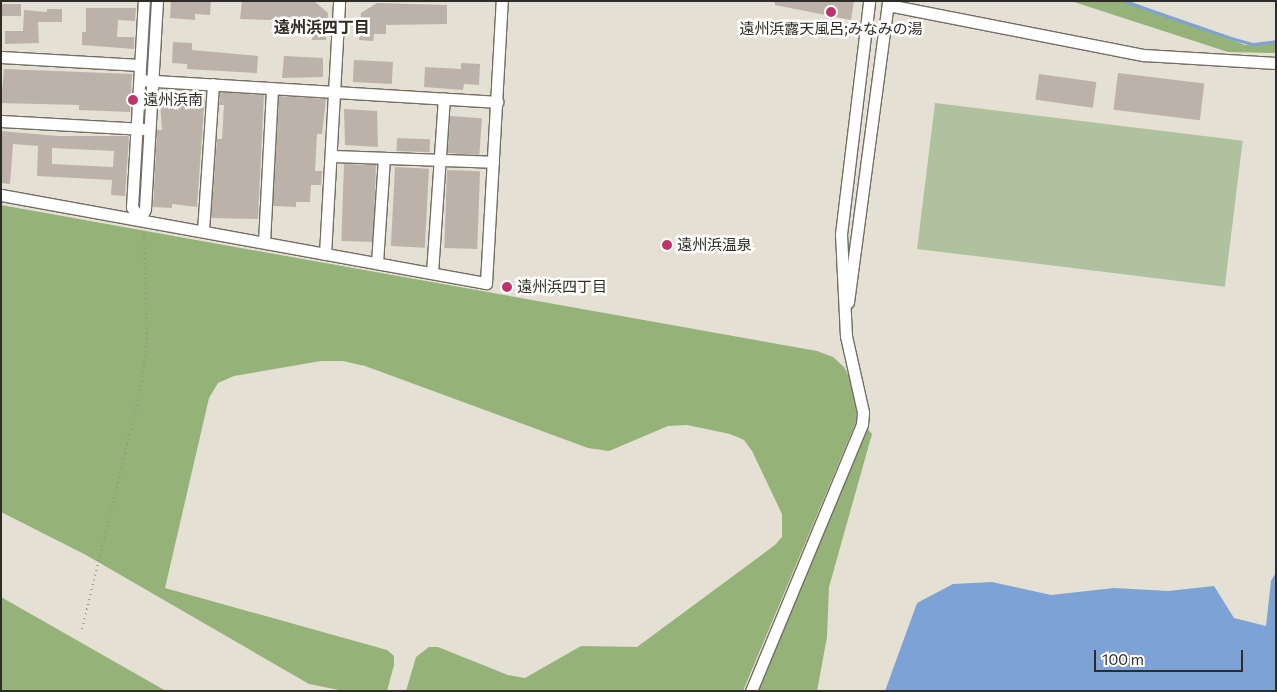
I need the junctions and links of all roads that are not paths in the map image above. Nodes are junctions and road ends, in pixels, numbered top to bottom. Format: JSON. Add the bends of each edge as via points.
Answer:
{"nodes":[{"id":1,"x":134,"y":1,"type":"edge"},
{"id":2,"x":339,"y":1,"type":"edge"},
{"id":3,"x":502,"y":1,"type":"edge"},
{"id":4,"x":869,"y":1,"type":"edge"},
{"id":5,"x":144,"y":2,"type":"edge"},
{"id":6,"x":157,"y":2,"type":"edge"},
{"id":7,"x":888,"y":3,"type":"edge"},
{"id":8,"x":1,"y":57,"type":"edge"},
{"id":9,"x":1276,"y":63,"type":"edge"},
{"id":10,"x":140,"y":65,"type":"junction"},
{"id":11,"x":140,"y":80,"type":"junction"},
{"id":12,"x":153,"y":81,"type":"junction"},
{"id":13,"x":213,"y":84,"type":"junction"},
{"id":14,"x":272,"y":88,"type":"junction"},
{"id":15,"x":335,"y":92,"type":"junction"},
{"id":16,"x":444,"y":98,"type":"junction"},
{"id":17,"x":497,"y":102,"type":"junction"},
{"id":18,"x":1,"y":121,"type":"edge"},
{"id":19,"x":137,"y":129,"type":"junction"},
{"id":20,"x":150,"y":129,"type":"junction"},
{"id":21,"x":332,"y":156,"type":"junction"},
{"id":22,"x":384,"y":158,"type":"junction"},
{"id":23,"x":441,"y":160,"type":"junction"},
{"id":24,"x":493,"y":162,"type":"junction"},
{"id":25,"x":1,"y":195,"type":"edge"},
{"id":26,"x":140,"y":220,"type":"junction"},
{"id":27,"x":203,"y":231,"type":"junction"},
{"id":28,"x":264,"y":242,"type":"junction"},
{"id":29,"x":325,"y":254,"type":"junction"},
{"id":30,"x":377,"y":263,"type":"junction"},
{"id":31,"x":432,"y":274,"type":"junction"},
{"id":32,"x":846,"y":324,"type":"junction"},
{"id":33,"x":751,"y":691,"type":"edge"}],
"edges":[{"from":1,"to":5,"type":"street"},
{"from":2,"to":15,"type":"street"},
{"from":3,"to":17,"type":"street"},
{"from":4,"to":32,"type":"street","via":[[841,234]]},
{"from":5,"to":6,"type":"street"},
{"from":5,"to":10,"type":"street"},
{"from":6,"to":12,"type":"street"},
{"from":7,"to":9,"type":"street","via":[[1144,55]]},
{"from":7,"to":32,"type":"street"},
{"from":8,"to":10,"type":"street"},
{"from":10,"to":11,"type":"street"},
{"from":11,"to":12,"type":"street"},
{"from":11,"to":19,"type":"street"},
{"from":12,"to":13,"type":"street"},
{"from":12,"to":20,"type":"street"},
{"from":13,"to":14,"type":"street"},
{"from":13,"to":27,"type":"street"},
{"from":14,"to":15,"type":"street"},
{"from":14,"to":28,"type":"street"},
{"from":15,"to":16,"type":"street"},
{"from":15,"to":21,"type":"street"},
{"from":16,"to":17,"type":"street"},
{"from":16,"to":23,"type":"street"},
{"from":17,"to":24,"type":"street"},
{"from":18,"to":19,"type":"street"},
{"from":19,"to":20,"type":"street"},
{"from":19,"to":26,"type":"street","via":[[132,208]]},
{"from":20,"to":26,"type":"street","via":[[145,209]]},
{"from":21,"to":22,"type":"street"},
{"from":21,"to":29,"type":"street"},
{"from":22,"to":23,"type":"street"},
{"from":22,"to":30,"type":"street"},
{"from":23,"to":24,"type":"street"},
{"from":23,"to":31,"type":"street"},
{"from":24,"to":31,"type":"street","via":[[486,283]]},
{"from":25,"to":26,"type":"street"},
{"from":26,"to":27,"type":"street"},
{"from":27,"to":28,"type":"street"},
{"from":28,"to":29,"type":"street"},
{"from":29,"to":30,"type":"street"},
{"from":30,"to":31,"type":"street"},
{"from":32,"to":33,"type":"street","via":[[863,412],[862,424]]}]}
